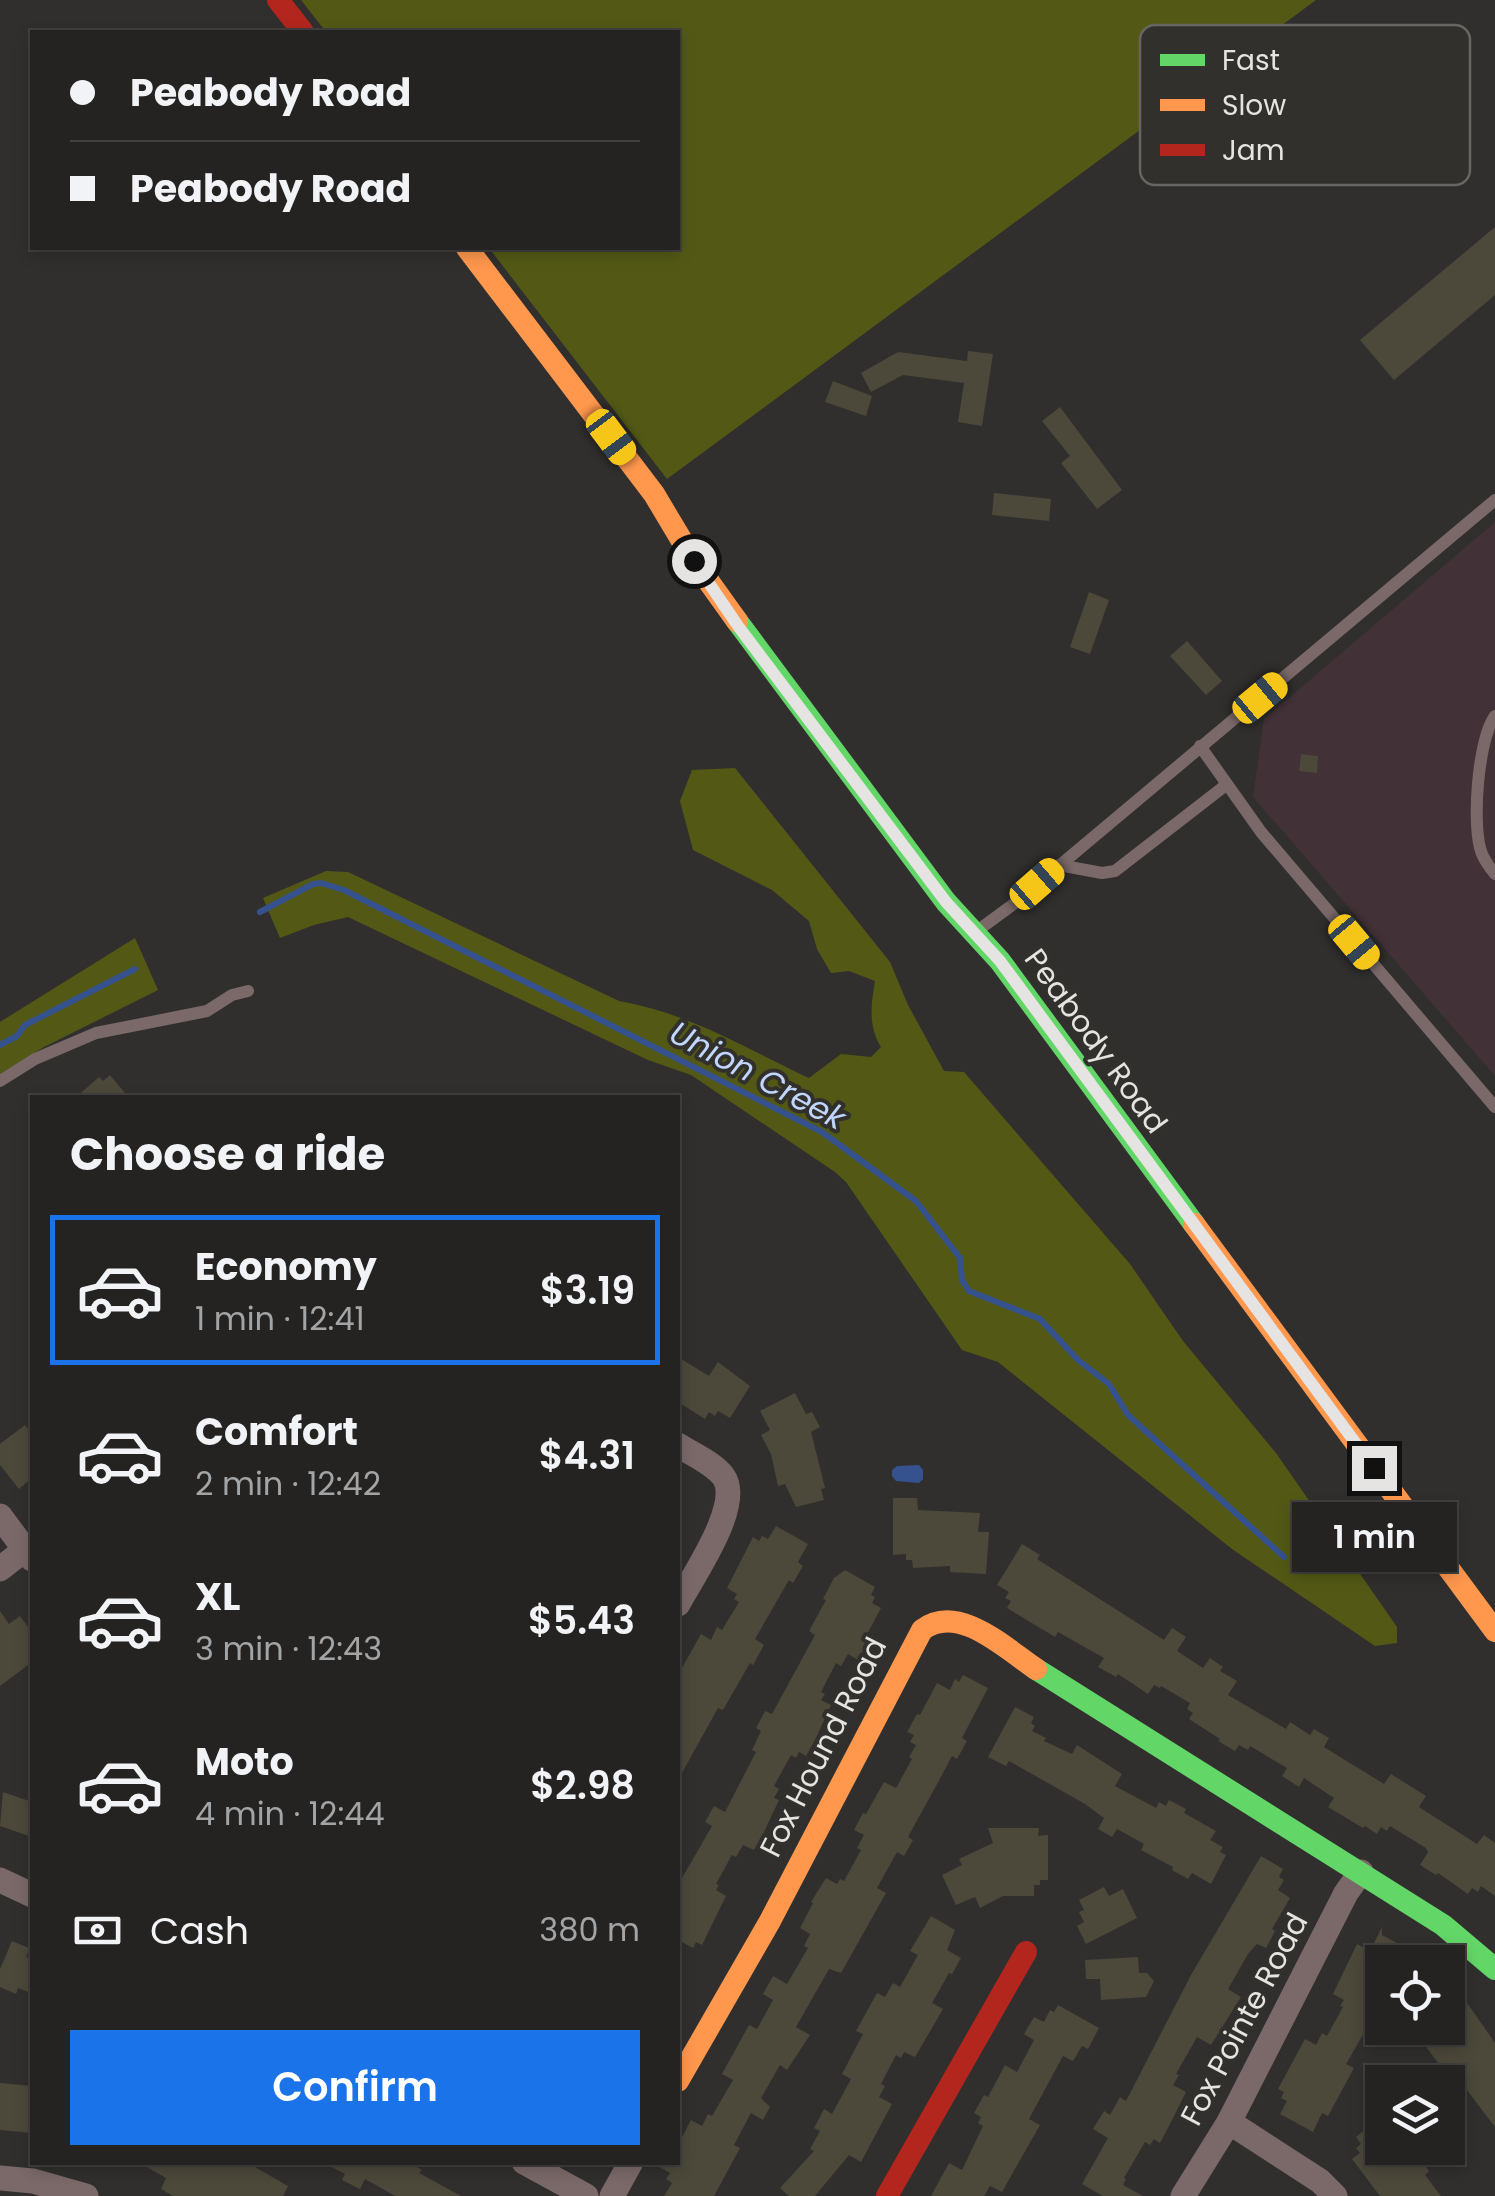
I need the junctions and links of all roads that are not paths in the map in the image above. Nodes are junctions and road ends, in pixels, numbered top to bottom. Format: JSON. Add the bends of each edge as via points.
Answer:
{"nodes":[{"id":1,"x":278,"y":0,"type":"edge"},
{"id":2,"x":301,"y":30,"type":"edge"},
{"id":3,"x":469,"y":250,"type":"edge"},
{"id":4,"x":1495,"y":500,"type":"edge"},
{"id":5,"x":1495,"y":716,"type":"edge"},
{"id":6,"x":1200,"y":746,"type":"junction"},
{"id":7,"x":1226,"y":784,"type":"junction"},
{"id":8,"x":1059,"y":866,"type":"junction"},
{"id":9,"x":1495,"y":874,"type":"edge"},
{"id":10,"x":975,"y":932,"type":"junction"},
{"id":11,"x":248,"y":991,"type":"dead end"},
{"id":12,"x":0,"y":1082,"type":"edge"},
{"id":13,"x":1495,"y":1107,"type":"edge"},
{"id":14,"x":680,"y":1446,"type":"edge"},
{"id":15,"x":0,"y":1516,"type":"edge"},
{"id":16,"x":30,"y":1551,"type":"edge"},
{"id":17,"x":0,"y":1569,"type":"edge"},
{"id":18,"x":680,"y":1600,"type":"edge"},
{"id":19,"x":1495,"y":1631,"type":"edge"},
{"id":20,"x":1361,"y":1872,"type":"junction"},
{"id":21,"x":0,"y":1880,"type":"edge"},
{"id":22,"x":30,"y":1894,"type":"edge"},
{"id":23,"x":1026,"y":1952,"type":"dead end"},
{"id":24,"x":1495,"y":1970,"type":"edge"},
{"id":25,"x":680,"y":2078,"type":"edge"},
{"id":26,"x":1228,"y":2122,"type":"junction"},
{"id":27,"x":529,"y":2165,"type":"edge"},
{"id":28,"x":629,"y":2165,"type":"edge"},
{"id":29,"x":0,"y":2178,"type":"edge"},
{"id":30,"x":86,"y":2196,"type":"edge"},
{"id":31,"x":586,"y":2196,"type":"edge"},
{"id":32,"x":612,"y":2196,"type":"edge"},
{"id":33,"x":888,"y":2196,"type":"edge"},
{"id":34,"x":1183,"y":2196,"type":"edge"},
{"id":35,"x":1335,"y":2196,"type":"edge"}],
"edges":[{"from":1,"to":2,"type":"main road"},
{"from":3,"to":10,"type":"main road","name":"Peabody Road","via":[[654,494],[790,696]]},
{"from":4,"to":6,"type":"lane"},
{"from":5,"to":9,"type":"lane","via":[[1485,733],[1477,823],[1482,854]]},
{"from":6,"to":7,"type":"lane"},
{"from":6,"to":8,"type":"lane"},
{"from":7,"to":8,"type":"lane","via":[[1115,871]]},
{"from":7,"to":13,"type":"lane"},
{"from":8,"to":10,"type":"lane"},
{"from":10,"to":19,"type":"main road","name":"Peabody Road"},
{"from":11,"to":12,"type":"lane","via":[[207,1010],[96,1033]]},
{"from":14,"to":18,"type":"street","via":[[722,1474],[730,1496]]},
{"from":15,"to":16,"type":"street"},
{"from":16,"to":17,"type":"street"},
{"from":20,"to":24,"type":"main road","via":[[1443,1925]]},
{"from":20,"to":25,"type":"main road","name":"Fox Hound Road","via":[[970,1626],[949,1618],[932,1622],[917,1636],[770,1921]]},
{"from":20,"to":26,"type":"street","name":"Fox Pointe Road"},
{"from":21,"to":22,"type":"street"},
{"from":23,"to":33,"type":"main road"},
{"from":26,"to":34,"type":"street","name":"Fox Pointe Road"},
{"from":26,"to":35,"type":"street"},
{"from":27,"to":31,"type":"street"},
{"from":28,"to":32,"type":"street"},
{"from":29,"to":30,"type":"street"}]}
